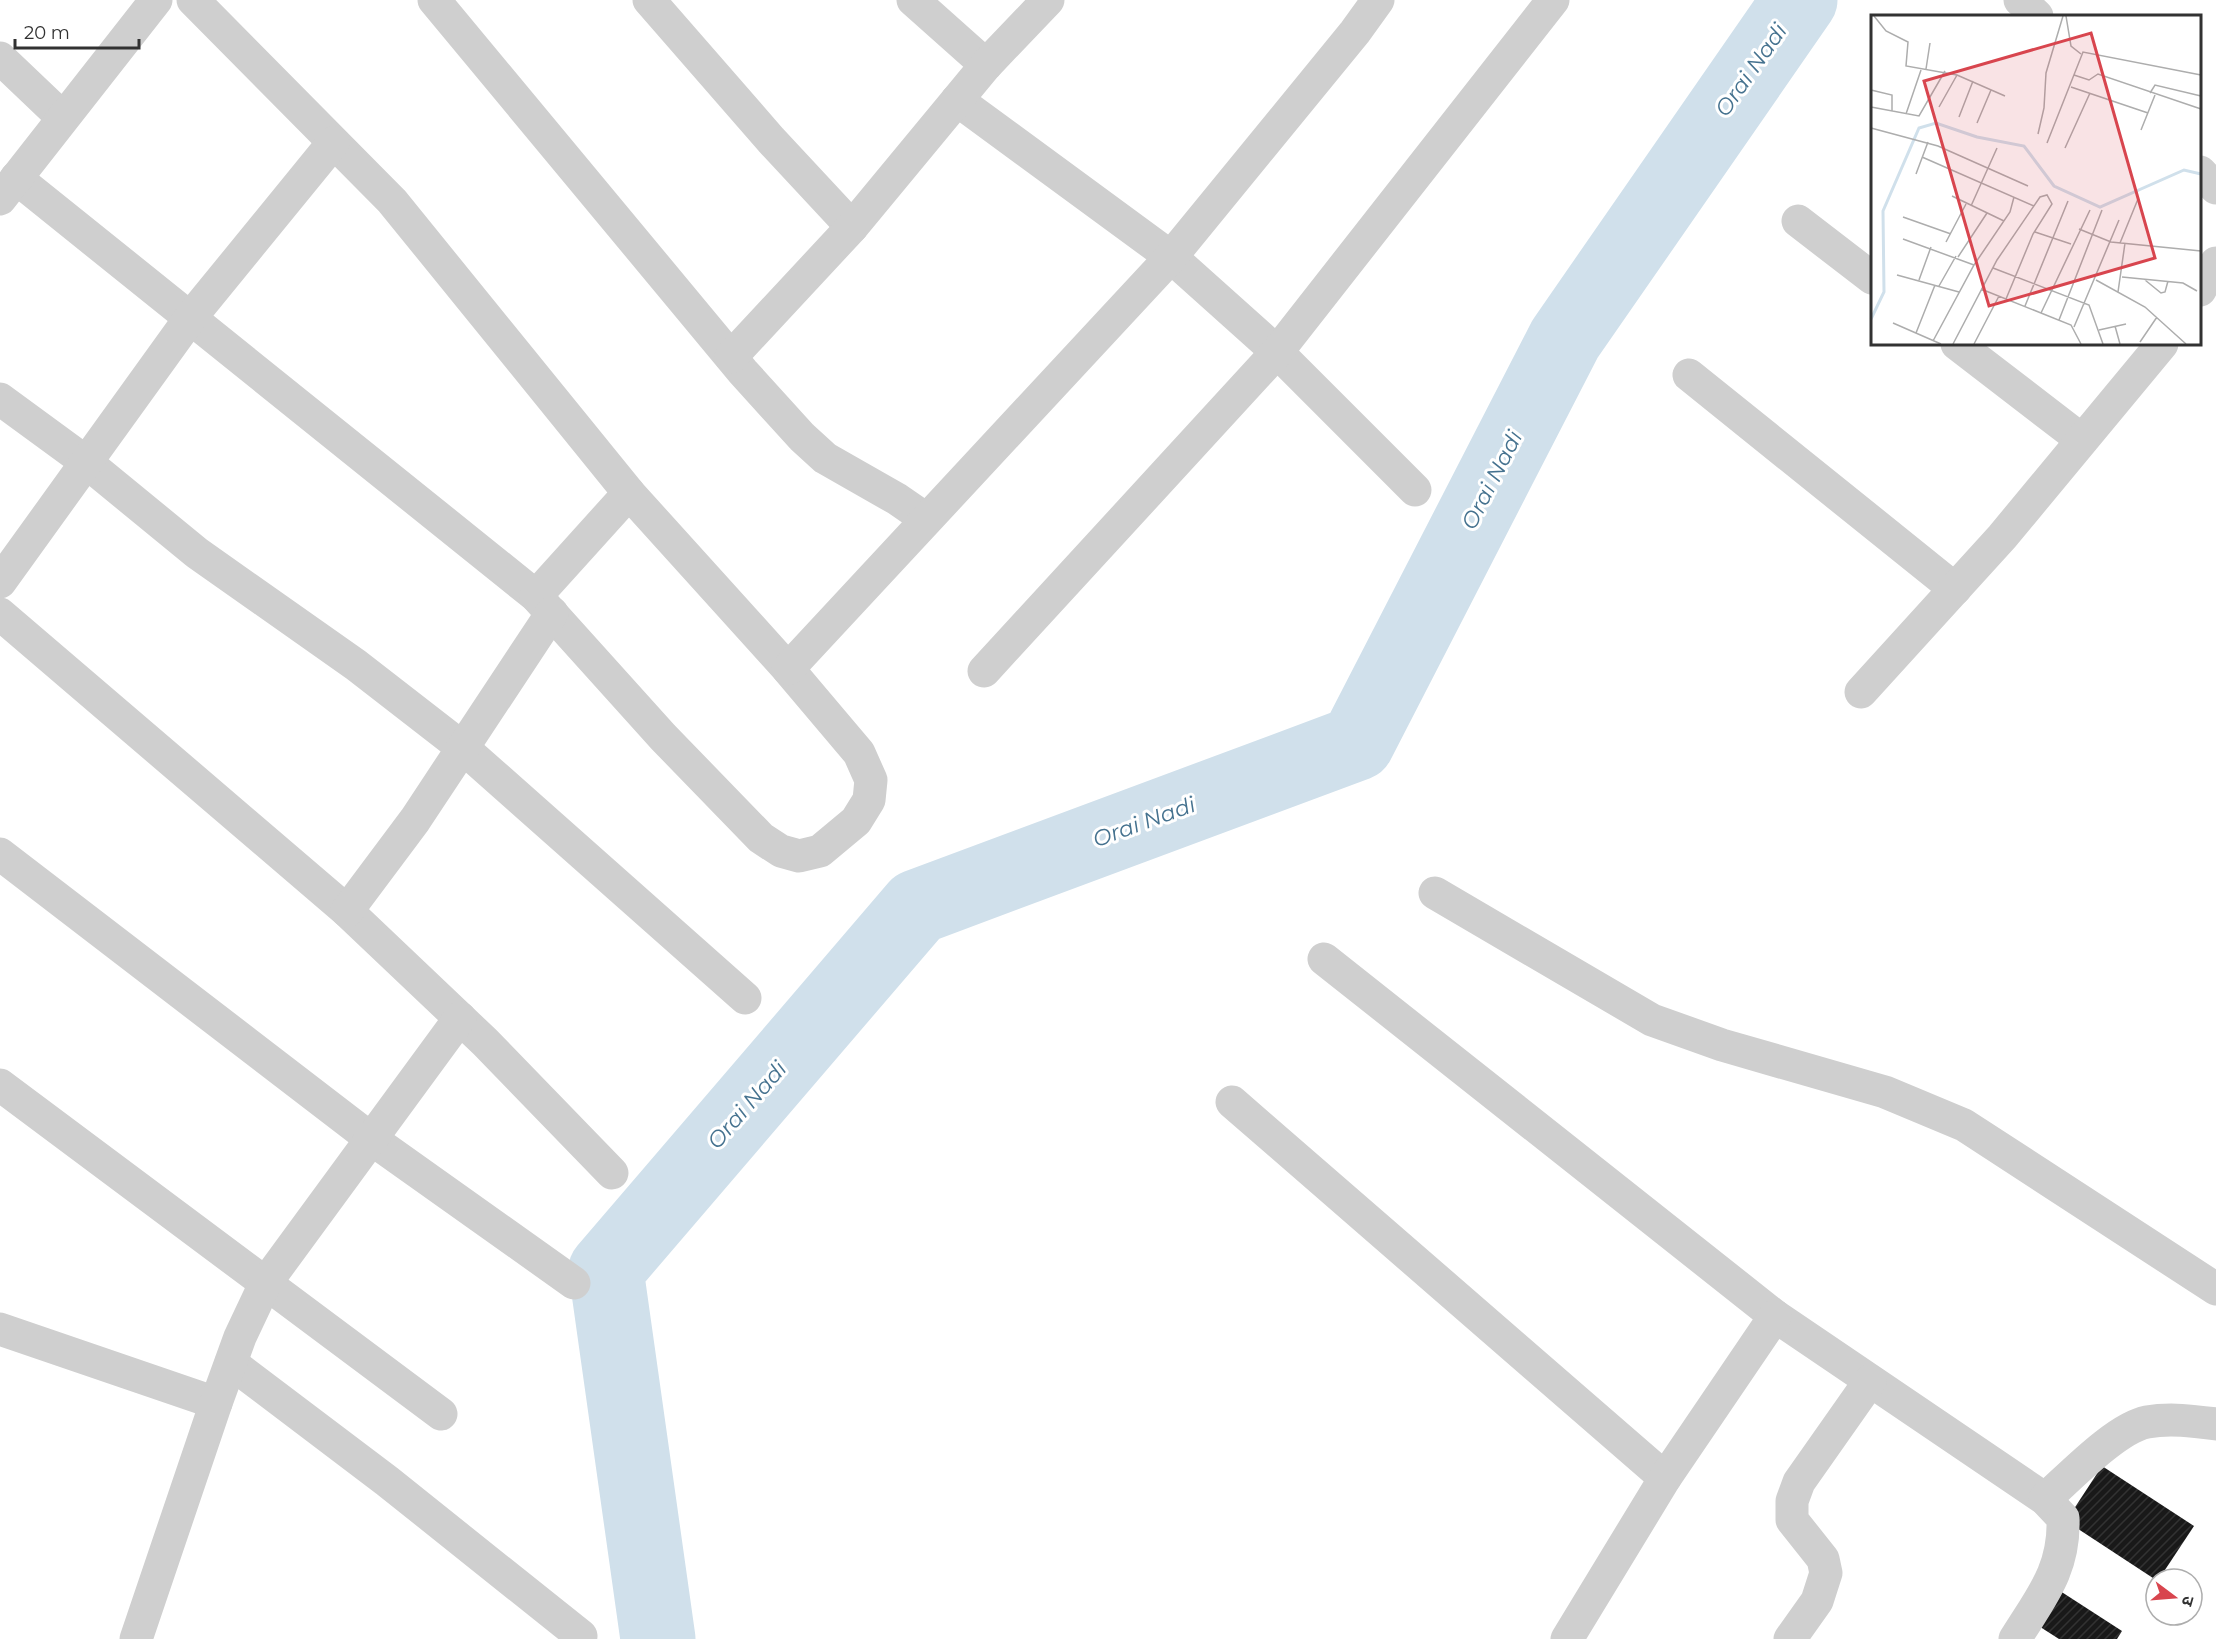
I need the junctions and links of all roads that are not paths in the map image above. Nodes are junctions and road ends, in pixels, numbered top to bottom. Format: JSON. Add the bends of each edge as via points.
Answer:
{"nodes":[{"id":1,"x":156,"y":0,"type":"edge"},
{"id":2,"x":193,"y":0,"type":"edge"},
{"id":3,"x":434,"y":0,"type":"edge"},
{"id":4,"x":649,"y":0,"type":"edge"},
{"id":5,"x":913,"y":0,"type":"edge"},
{"id":6,"x":1048,"y":0,"type":"edge"},
{"id":7,"x":1378,"y":0,"type":"edge"},
{"id":8,"x":1553,"y":0,"type":"edge"},
{"id":9,"x":2020,"y":0,"type":"edge"},
{"id":10,"x":2036,"y":15,"type":"edge"},
{"id":11,"x":0,"y":58,"type":"edge"},
{"id":12,"x":986,"y":65,"type":"junction"},
{"id":13,"x":957,"y":100,"type":"junction"},
{"id":14,"x":62,"y":117,"type":"junction"},
{"id":15,"x":333,"y":142,"type":"junction"},
{"id":16,"x":2201,"y":174,"type":"edge"},
{"id":17,"x":2216,"y":188,"type":"edge"},
{"id":18,"x":8,"y":189,"type":"edge"},
{"id":19,"x":1798,"y":221,"type":"dead end"},
{"id":20,"x":852,"y":227,"type":"junction"},
{"id":21,"x":1171,"y":257,"type":"junction"},
{"id":22,"x":2216,"y":263,"type":"edge"},
{"id":23,"x":1871,"y":277,"type":"edge"},
{"id":24,"x":2201,"y":287,"type":"edge"},
{"id":25,"x":191,"y":317,"type":"junction"},
{"id":26,"x":1958,"y":345,"type":"edge"},
{"id":27,"x":2161,"y":345,"type":"edge"},
{"id":28,"x":1277,"y":352,"type":"junction"},
{"id":29,"x":731,"y":357,"type":"junction"},
{"id":30,"x":1689,"y":375,"type":"dead end"},
{"id":31,"x":0,"y":399,"type":"edge"},
{"id":32,"x":2082,"y":440,"type":"junction"},
{"id":33,"x":86,"y":462,"type":"junction"},
{"id":34,"x":1415,"y":490,"type":"dead end"},
{"id":35,"x":629,"y":493,"type":"junction"},
{"id":36,"x":926,"y":519,"type":"junction"},
{"id":37,"x":0,"y":582,"type":"edge"},
{"id":38,"x":1955,"y":590,"type":"junction"},
{"id":39,"x":544,"y":604,"type":"junction"},
{"id":40,"x":0,"y":614,"type":"edge"},
{"id":41,"x":788,"y":669,"type":"junction"},
{"id":42,"x":984,"y":671,"type":"dead end"},
{"id":43,"x":1861,"y":692,"type":"dead end"},
{"id":44,"x":463,"y":748,"type":"junction"},
{"id":45,"x":0,"y":854,"type":"edge"},
{"id":46,"x":1435,"y":893,"type":"dead end"},
{"id":47,"x":348,"y":911,"type":"junction"},
{"id":48,"x":1324,"y":959,"type":"dead end"},
{"id":49,"x":745,"y":998,"type":"dead end"},
{"id":50,"x":460,"y":1018,"type":"junction"},
{"id":51,"x":0,"y":1085,"type":"edge"},
{"id":52,"x":1232,"y":1102,"type":"dead end"},
{"id":53,"x":370,"y":1138,"type":"junction"},
{"id":54,"x":612,"y":1173,"type":"dead end"},
{"id":55,"x":574,"y":1283,"type":"dead end"},
{"id":56,"x":265,"y":1284,"type":"junction"},
{"id":57,"x":2216,"y":1289,"type":"edge"},
{"id":58,"x":1775,"y":1316,"type":"junction"},
{"id":59,"x":0,"y":1329,"type":"edge"},
{"id":60,"x":231,"y":1363,"type":"junction"},
{"id":61,"x":1870,"y":1380,"type":"junction"},
{"id":62,"x":216,"y":1403,"type":"junction"},
{"id":63,"x":441,"y":1414,"type":"dead end"},
{"id":64,"x":2216,"y":1424,"type":"edge"},
{"id":65,"x":1665,"y":1478,"type":"junction"},
{"id":66,"x":2045,"y":1499,"type":"junction"},
{"id":67,"x":581,"y":1636,"type":"dead end"},
{"id":68,"x":136,"y":1639,"type":"edge"},
{"id":69,"x":1567,"y":1639,"type":"edge"},
{"id":70,"x":1790,"y":1639,"type":"edge"},
{"id":71,"x":2015,"y":1639,"type":"edge"}],
"edges":[{"from":1,"to":14,"type":"street"},
{"from":2,"to":15,"type":"street"},
{"from":3,"to":29,"type":"street"},
{"from":4,"to":20,"type":"street"},
{"from":5,"to":12,"type":"street"},
{"from":6,"to":12,"type":"street"},
{"from":7,"to":21,"type":"street"},
{"from":8,"to":28,"type":"street"},
{"from":9,"to":10,"type":"street"},
{"from":11,"to":14,"type":"street"},
{"from":12,"to":13,"type":"street"},
{"from":13,"to":20,"type":"street"},
{"from":13,"to":21,"type":"street"},
{"from":14,"to":18,"type":"street"},
{"from":15,"to":25,"type":"street"},
{"from":15,"to":35,"type":"street","via":[[392,201]]},
{"from":16,"to":17,"type":"street"},
{"from":18,"to":25,"type":"street"},
{"from":19,"to":23,"type":"street"},
{"from":20,"to":29,"type":"street"},
{"from":21,"to":28,"type":"street"},
{"from":21,"to":36,"type":"street"},
{"from":22,"to":24,"type":"street"},
{"from":25,"to":33,"type":"street"},
{"from":25,"to":39,"type":"street"},
{"from":26,"to":32,"type":"street"},
{"from":27,"to":32,"type":"street"},
{"from":28,"to":34,"type":"street"},
{"from":28,"to":42,"type":"street"},
{"from":29,"to":36,"type":"street","via":[[825,458]]},
{"from":30,"to":38,"type":"street"},
{"from":31,"to":33,"type":"street"},
{"from":32,"to":38,"type":"street"},
{"from":33,"to":37,"type":"street"},
{"from":33,"to":44,"type":"street","via":[[196,553],[356,665]]},
{"from":35,"to":39,"type":"street"},
{"from":35,"to":41,"type":"street"},
{"from":36,"to":41,"type":"street"},
{"from":38,"to":43,"type":"street"},
{"from":39,"to":41,"type":"street","via":[[663,737],[761,838],[799,856],[820,851],[856,821],[869,800],[871,780],[859,753]]},
{"from":39,"to":44,"type":"street"},
{"from":40,"to":47,"type":"street"},
{"from":44,"to":47,"type":"street"},
{"from":44,"to":49,"type":"street"},
{"from":45,"to":53,"type":"street"},
{"from":46,"to":57,"type":"street","via":[[1652,1020],[1722,1045],[1885,1092],[1964,1125]]},
{"from":47,"to":50,"type":"street"},
{"from":48,"to":58,"type":"street"},
{"from":50,"to":53,"type":"street"},
{"from":50,"to":54,"type":"street"},
{"from":51,"to":56,"type":"street"},
{"from":52,"to":65,"type":"street"},
{"from":53,"to":55,"type":"street"},
{"from":53,"to":56,"type":"street"},
{"from":56,"to":60,"type":"street"},
{"from":56,"to":63,"type":"street"},
{"from":58,"to":61,"type":"street"},
{"from":58,"to":65,"type":"street"},
{"from":59,"to":62,"type":"street"},
{"from":60,"to":62,"type":"street"},
{"from":60,"to":67,"type":"street"},
{"from":61,"to":66,"type":"street"},
{"from":61,"to":70,"type":"street","via":[[1799,1482],[1792,1501],[1792,1521],[1823,1558],[1826,1573],[1817,1601]]},
{"from":62,"to":68,"type":"street"},
{"from":64,"to":66,"type":"street","via":[[2186,1420],[2145,1422],[2109,1442]]},
{"from":65,"to":69,"type":"street"},
{"from":66,"to":71,"type":"street","via":[[2063,1518],[2064,1543],[2055,1573]]}]}
